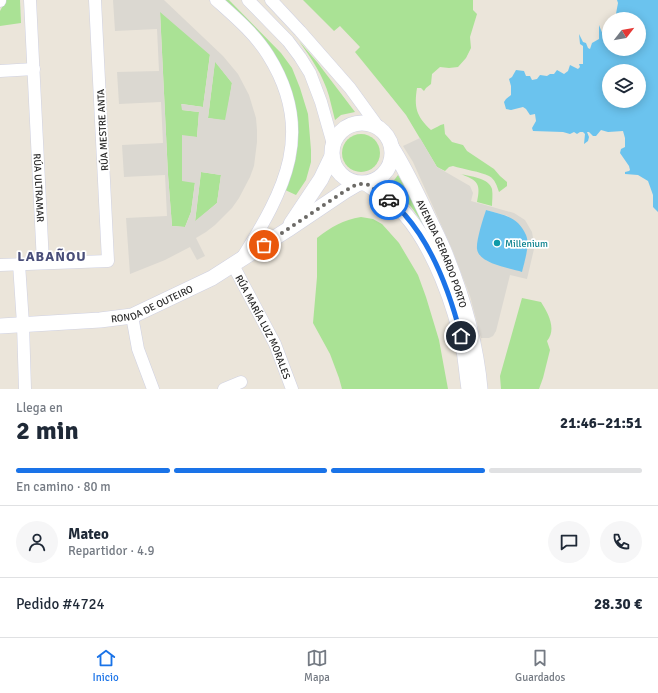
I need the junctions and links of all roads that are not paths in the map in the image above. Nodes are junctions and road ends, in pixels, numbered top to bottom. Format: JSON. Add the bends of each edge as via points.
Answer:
{"nodes":[{"id":1,"x":30,"y":0,"type":"edge"},
{"id":2,"x":95,"y":0,"type":"edge"},
{"id":3,"x":216,"y":0,"type":"edge"},
{"id":4,"x":248,"y":0,"type":"edge"},
{"id":5,"x":271,"y":0,"type":"edge"},
{"id":6,"x":34,"y":69,"type":"junction"},
{"id":7,"x":0,"y":72,"type":"edge"},
{"id":8,"x":379,"y":128,"type":"junction"},
{"id":9,"x":392,"y":148,"type":"junction"},
{"id":10,"x":332,"y":150,"type":"junction"},
{"id":11,"x":362,"y":184,"type":"junction"},
{"id":12,"x":288,"y":230,"type":"junction"},
{"id":13,"x":237,"y":262,"type":"junction"},
{"id":14,"x":43,"y":263,"type":"junction"},
{"id":15,"x":19,"y":264,"type":"junction"},
{"id":16,"x":0,"y":265,"type":"edge"},
{"id":17,"x":132,"y":316,"type":"junction"},
{"id":18,"x":23,"y":324,"type":"junction"},
{"id":19,"x":0,"y":326,"type":"edge"},
{"id":20,"x":241,"y":382,"type":"dead end"},
{"id":21,"x":25,"y":389,"type":"edge"},
{"id":22,"x":153,"y":389,"type":"edge"},
{"id":23,"x":224,"y":389,"type":"edge"},
{"id":24,"x":292,"y":389,"type":"edge"},
{"id":25,"x":469,"y":389,"type":"edge"},
{"id":26,"x":480,"y":389,"type":"edge"}],
"edges":[{"from":1,"to":6,"type":"street","name":"RÚA ULTRAMAR"},
{"from":2,"to":14,"type":"street","name":"RÚA MESTRE ANTA","via":[[108,261]]},
{"from":3,"to":13,"type":"street","via":[[268,54],[287,92],[292,124],[292,148],[278,192],[268,214]]},
{"from":4,"to":10,"type":"street","via":[[300,56],[310,73],[321,102]]},
{"from":5,"to":8,"type":"street","via":[[350,88]]},
{"from":6,"to":7,"type":"street"},
{"from":6,"to":14,"type":"street","name":"RÚA ULTRAMAR"},
{"from":8,"to":9,"type":"street","via":[[390,140]]},
{"from":8,"to":10,"type":"street","via":[[370,124],[352,124],[340,132]]},
{"from":9,"to":11,"type":"street","via":[[391,164],[382,177],[374,182]]},
{"from":9,"to":26,"type":"street","name":"AVENIDA GERARDO PORTO","via":[[403,165],[444,252],[470,328]]},
{"from":10,"to":11,"type":"street","via":[[334,166],[340,174],[348,180]]},
{"from":10,"to":12,"type":"street","name":"RONDA DE OUTEIRO","via":[[321,179]]},
{"from":11,"to":12,"type":"street","name":"RONDA DE OUTEIRO","via":[[345,191]]},
{"from":11,"to":25,"type":"street","name":"AVENIDA GERARDO PORTO","via":[[386,198],[404,214],[432,256],[458,323]]},
{"from":12,"to":13,"type":"street","name":"RONDA DE OUTEIRO"},
{"from":13,"to":17,"type":"street","name":"RONDA DE OUTEIRO","via":[[212,278]]},
{"from":13,"to":24,"type":"street","name":"RÚA MARÍA LUZ MORALES","via":[[275,344]]},
{"from":14,"to":15,"type":"street"},
{"from":15,"to":16,"type":"street"},
{"from":15,"to":18,"type":"street"},
{"from":17,"to":18,"type":"street","name":"RONDA DE OUTEIRO"},
{"from":17,"to":22,"type":"street","via":[[138,349]]},
{"from":18,"to":19,"type":"street","name":"RONDA DE OUTEIRO"},
{"from":18,"to":21,"type":"street"},
{"from":20,"to":23,"type":"street"}]}
